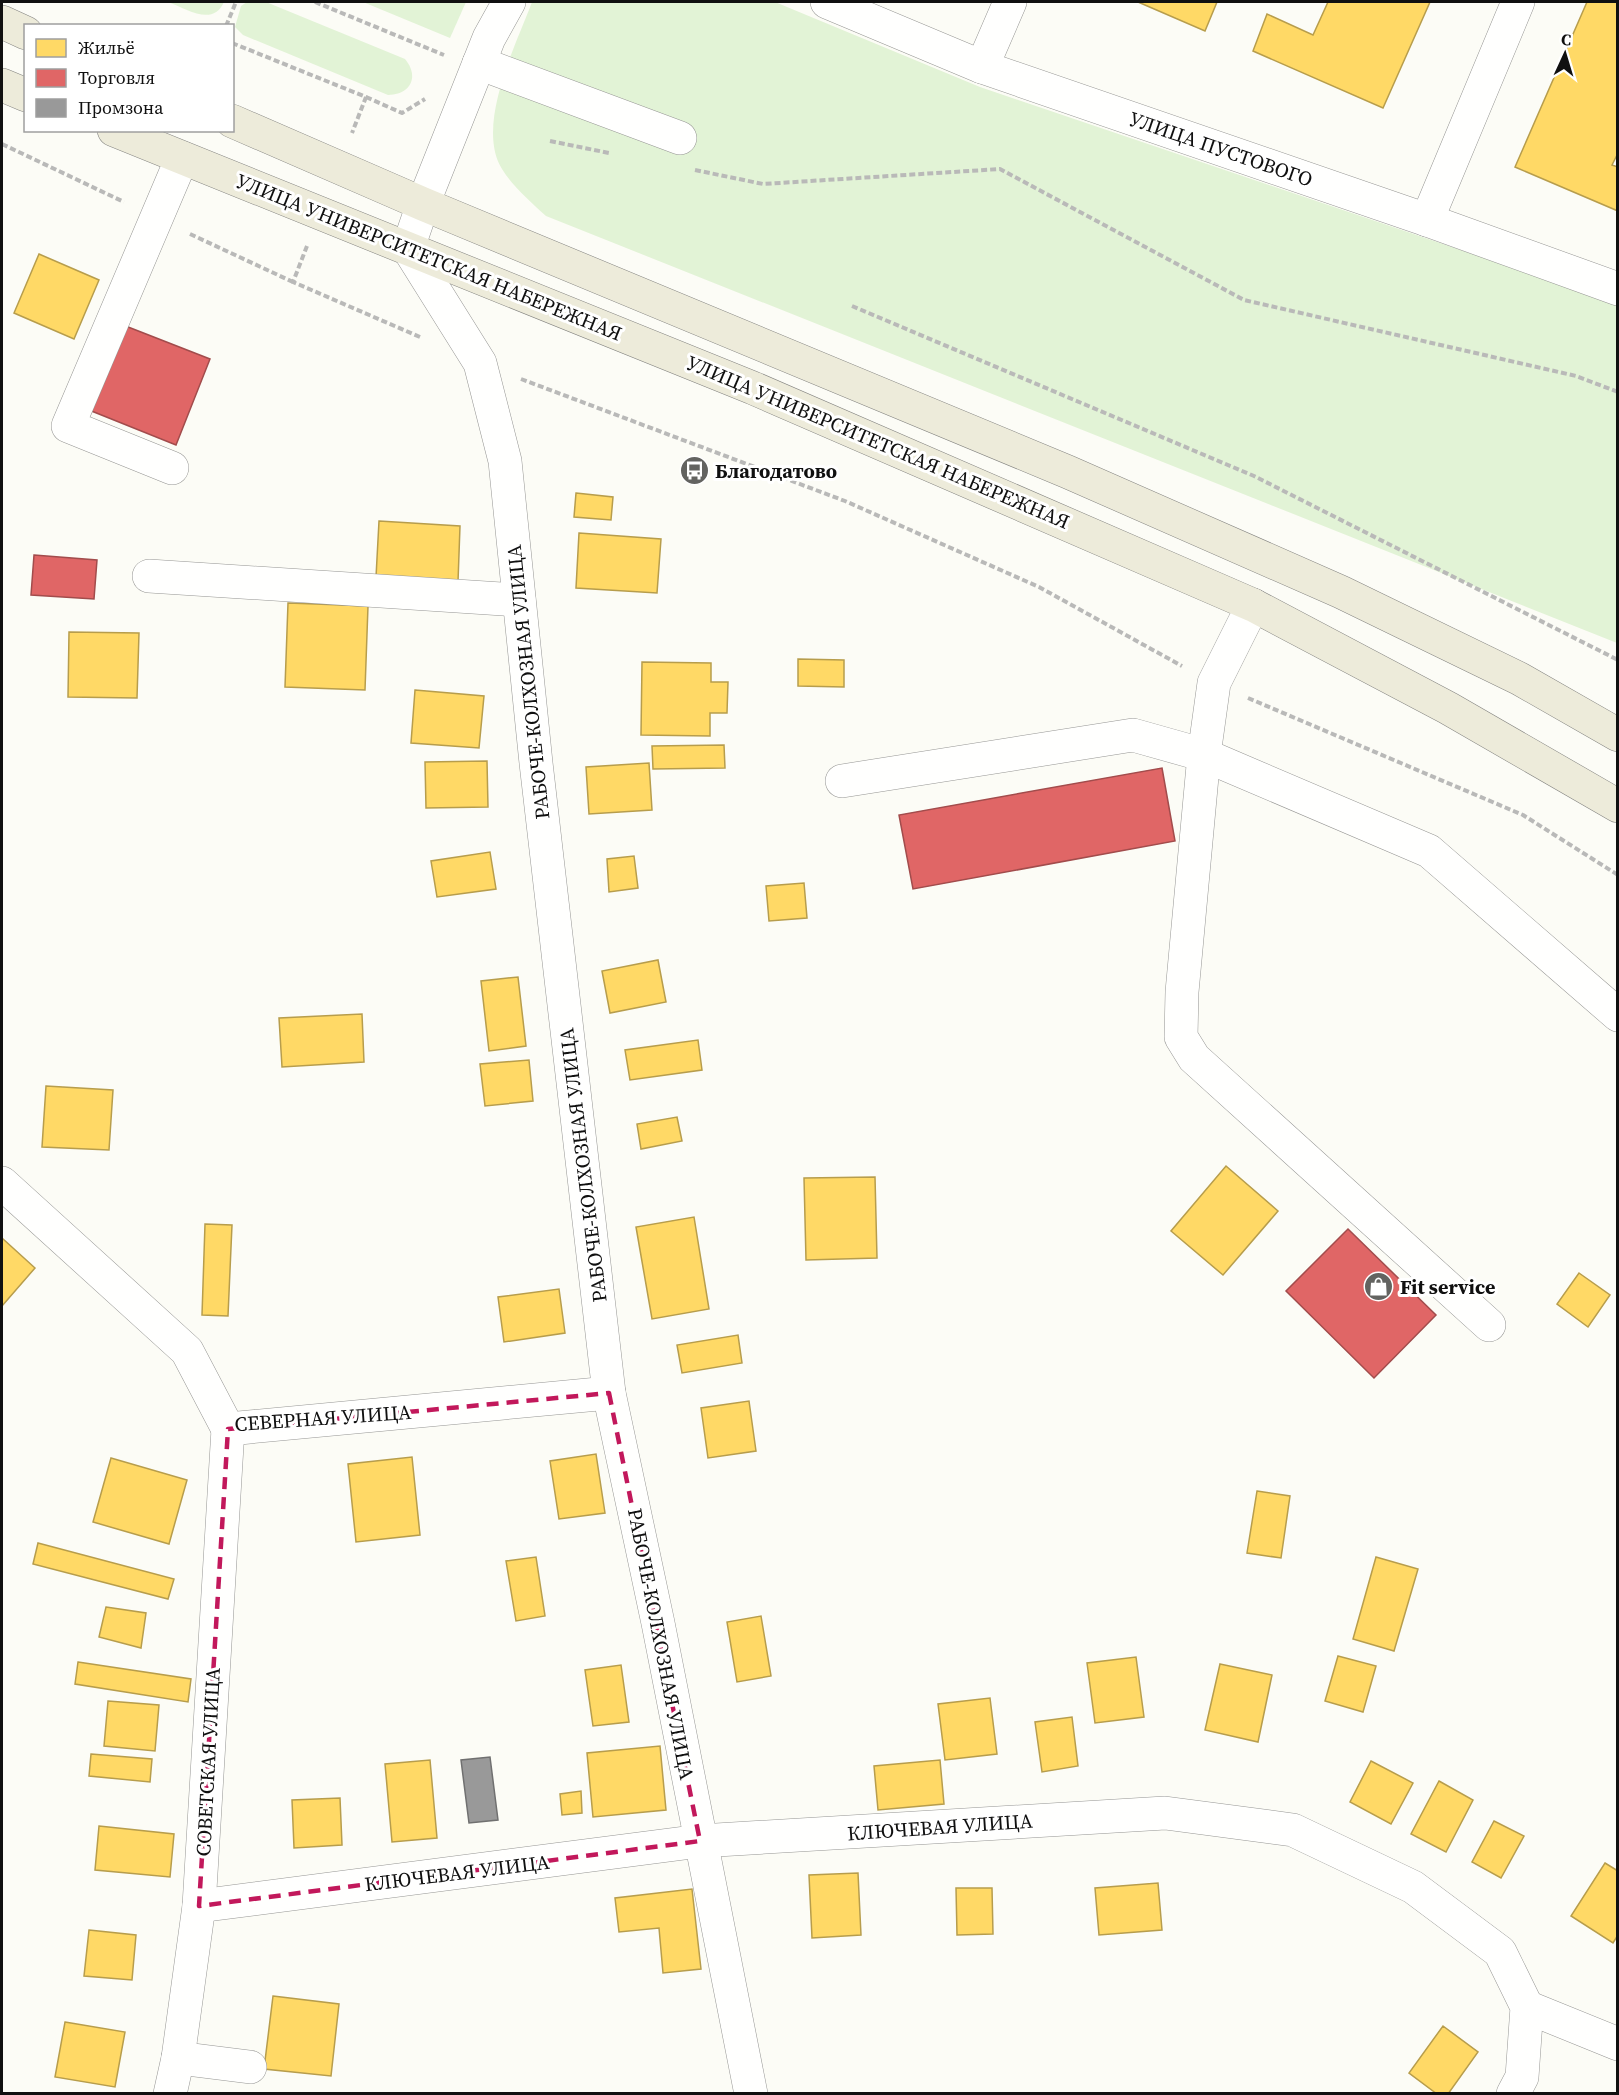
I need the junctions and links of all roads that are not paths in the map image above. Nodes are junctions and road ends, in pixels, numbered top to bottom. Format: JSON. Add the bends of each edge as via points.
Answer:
{"nodes":[{"id":1,"x":497,"y":2,"type":"edge"},
{"id":2,"x":508,"y":2,"type":"edge"},
{"id":3,"x":826,"y":2,"type":"edge"},
{"id":4,"x":1010,"y":2,"type":"edge"},
{"id":5,"x":1518,"y":2,"type":"edge"},
{"id":6,"x":2,"y":22,"type":"edge"},
{"id":7,"x":24,"y":32,"type":"edge"},
{"id":8,"x":473,"y":53,"type":"junction"},
{"id":9,"x":982,"y":66,"type":"junction"},
{"id":10,"x":2,"y":85,"type":"edge"},
{"id":11,"x":24,"y":94,"type":"edge"},
{"id":12,"x":234,"y":122,"type":"edge"},
{"id":13,"x":119,"y":132,"type":"edge"},
{"id":14,"x":682,"y":153,"type":"road end"},
{"id":15,"x":182,"y":158,"type":"junction"},
{"id":16,"x":423,"y":204,"type":"junction"},
{"id":17,"x":1427,"y":220,"type":"junction"},
{"id":18,"x":408,"y":248,"type":"junction"},
{"id":19,"x":1617,"y":290,"type":"edge"},
{"id":20,"x":172,"y":468,"type":"dead end"},
{"id":21,"x":149,"y":576,"type":"dead end"},
{"id":22,"x":519,"y":600,"type":"junction"},
{"id":23,"x":1253,"y":605,"type":"junction"},
{"id":24,"x":1617,"y":735,"type":"edge"},
{"id":25,"x":1204,"y":755,"type":"junction"},
{"id":26,"x":842,"y":781,"type":"dead end"},
{"id":27,"x":1617,"y":806,"type":"edge"},
{"id":28,"x":1617,"y":1015,"type":"edge"},
{"id":29,"x":2,"y":1182,"type":"edge"},
{"id":30,"x":1490,"y":1325,"type":"dead end"},
{"id":31,"x":609,"y":1394,"type":"junction"},
{"id":32,"x":228,"y":1429,"type":"junction"},
{"id":33,"x":700,"y":1841,"type":"junction"},
{"id":34,"x":199,"y":1906,"type":"junction"},
{"id":35,"x":1527,"y":2007,"type":"junction"},
{"id":36,"x":1617,"y":2044,"type":"edge"},
{"id":37,"x":178,"y":2058,"type":"junction"},
{"id":38,"x":250,"y":2067,"type":"dead end"},
{"id":39,"x":170,"y":2094,"type":"edge"},
{"id":40,"x":751,"y":2094,"type":"edge"},
{"id":41,"x":1513,"y":2094,"type":"edge"}],
"edges":[{"from":1,"to":8,"type":"street"},
{"from":2,"to":8,"type":"street"},
{"from":3,"to":9,"type":"street","name":"УЛИЦА ПУСТОВОГО"},
{"from":4,"to":9,"type":"street"},
{"from":5,"to":17,"type":"street"},
{"from":6,"to":7,"type":"main road"},
{"from":8,"to":14,"type":"street"},
{"from":8,"to":16,"type":"street"},
{"from":9,"to":17,"type":"street","name":"УЛИЦА ПУСТОВОГО"},
{"from":10,"to":11,"type":"main road"},
{"from":12,"to":16,"type":"main road"},
{"from":13,"to":15,"type":"main road","name":"УЛИЦА УНИВЕРСИТЕТСКАЯ НАБЕРЕЖНАЯ"},
{"from":15,"to":18,"type":"main road","name":"УЛИЦА УНИВЕРСИТЕТСКАЯ НАБЕРЕЖНАЯ"},
{"from":15,"to":20,"type":"street","via":[[68,426]]},
{"from":16,"to":18,"type":"street"},
{"from":16,"to":24,"type":"main road","via":[[1057,468],[1341,592],[1520,679]]},
{"from":17,"to":19,"type":"street","name":"УЛИЦА ПУСТОВОГО"},
{"from":18,"to":22,"type":"street","name":"РАБОЧЕ-КОЛХОЗНАЯ УЛИЦА","via":[[480,363],[505,461]]},
{"from":18,"to":23,"type":"main road","name":"УЛИЦА УНИВЕРСИТЕТСКАЯ НАБЕРЕЖНАЯ","via":[[753,388]]},
{"from":21,"to":22,"type":"street"},
{"from":22,"to":31,"type":"street","name":"РАБОЧЕ-КОЛХОЗНАЯ УЛИЦА"},
{"from":23,"to":25,"type":"street","via":[[1214,683]]},
{"from":23,"to":27,"type":"main road","name":"УЛИЦА УНИВЕРСИТЕТСКАЯ НАБЕРЕЖНАЯ","via":[[1448,708]]},
{"from":25,"to":26,"type":"street","via":[[1133,735]]},
{"from":25,"to":28,"type":"street","via":[[1429,851]]},
{"from":25,"to":30,"type":"street","via":[[1181,1037],[1194,1058]]},
{"from":29,"to":32,"type":"street","name":"СЕВЕРНАЯ УЛИЦА","via":[[187,1351]]},
{"from":31,"to":32,"type":"street","name":"СЕВЕРНАЯ УЛИЦА"},
{"from":31,"to":33,"type":"street","name":"РАБОЧЕ-КОЛХОЗНАЯ УЛИЦА"},
{"from":32,"to":34,"type":"street","name":"СОВЕТСКАЯ УЛИЦА"},
{"from":33,"to":34,"type":"street","name":"КЛЮЧЕВАЯ УЛИЦА"},
{"from":33,"to":35,"type":"street","name":"КЛЮЧЕВАЯ УЛИЦА","via":[[1165,1813],[1293,1830],[1413,1887],[1500,1952]]},
{"from":33,"to":40,"type":"street","name":"РАБОЧЕ-КОЛХОЗНАЯ УЛИЦА"},
{"from":34,"to":37,"type":"street","name":"СОВЕТСКАЯ УЛИЦА"},
{"from":35,"to":36,"type":"street"},
{"from":35,"to":41,"type":"street","via":[[1522,2077]]},
{"from":37,"to":38,"type":"street"},
{"from":37,"to":39,"type":"street","name":"СОВЕТСКАЯ УЛИЦА"}]}
